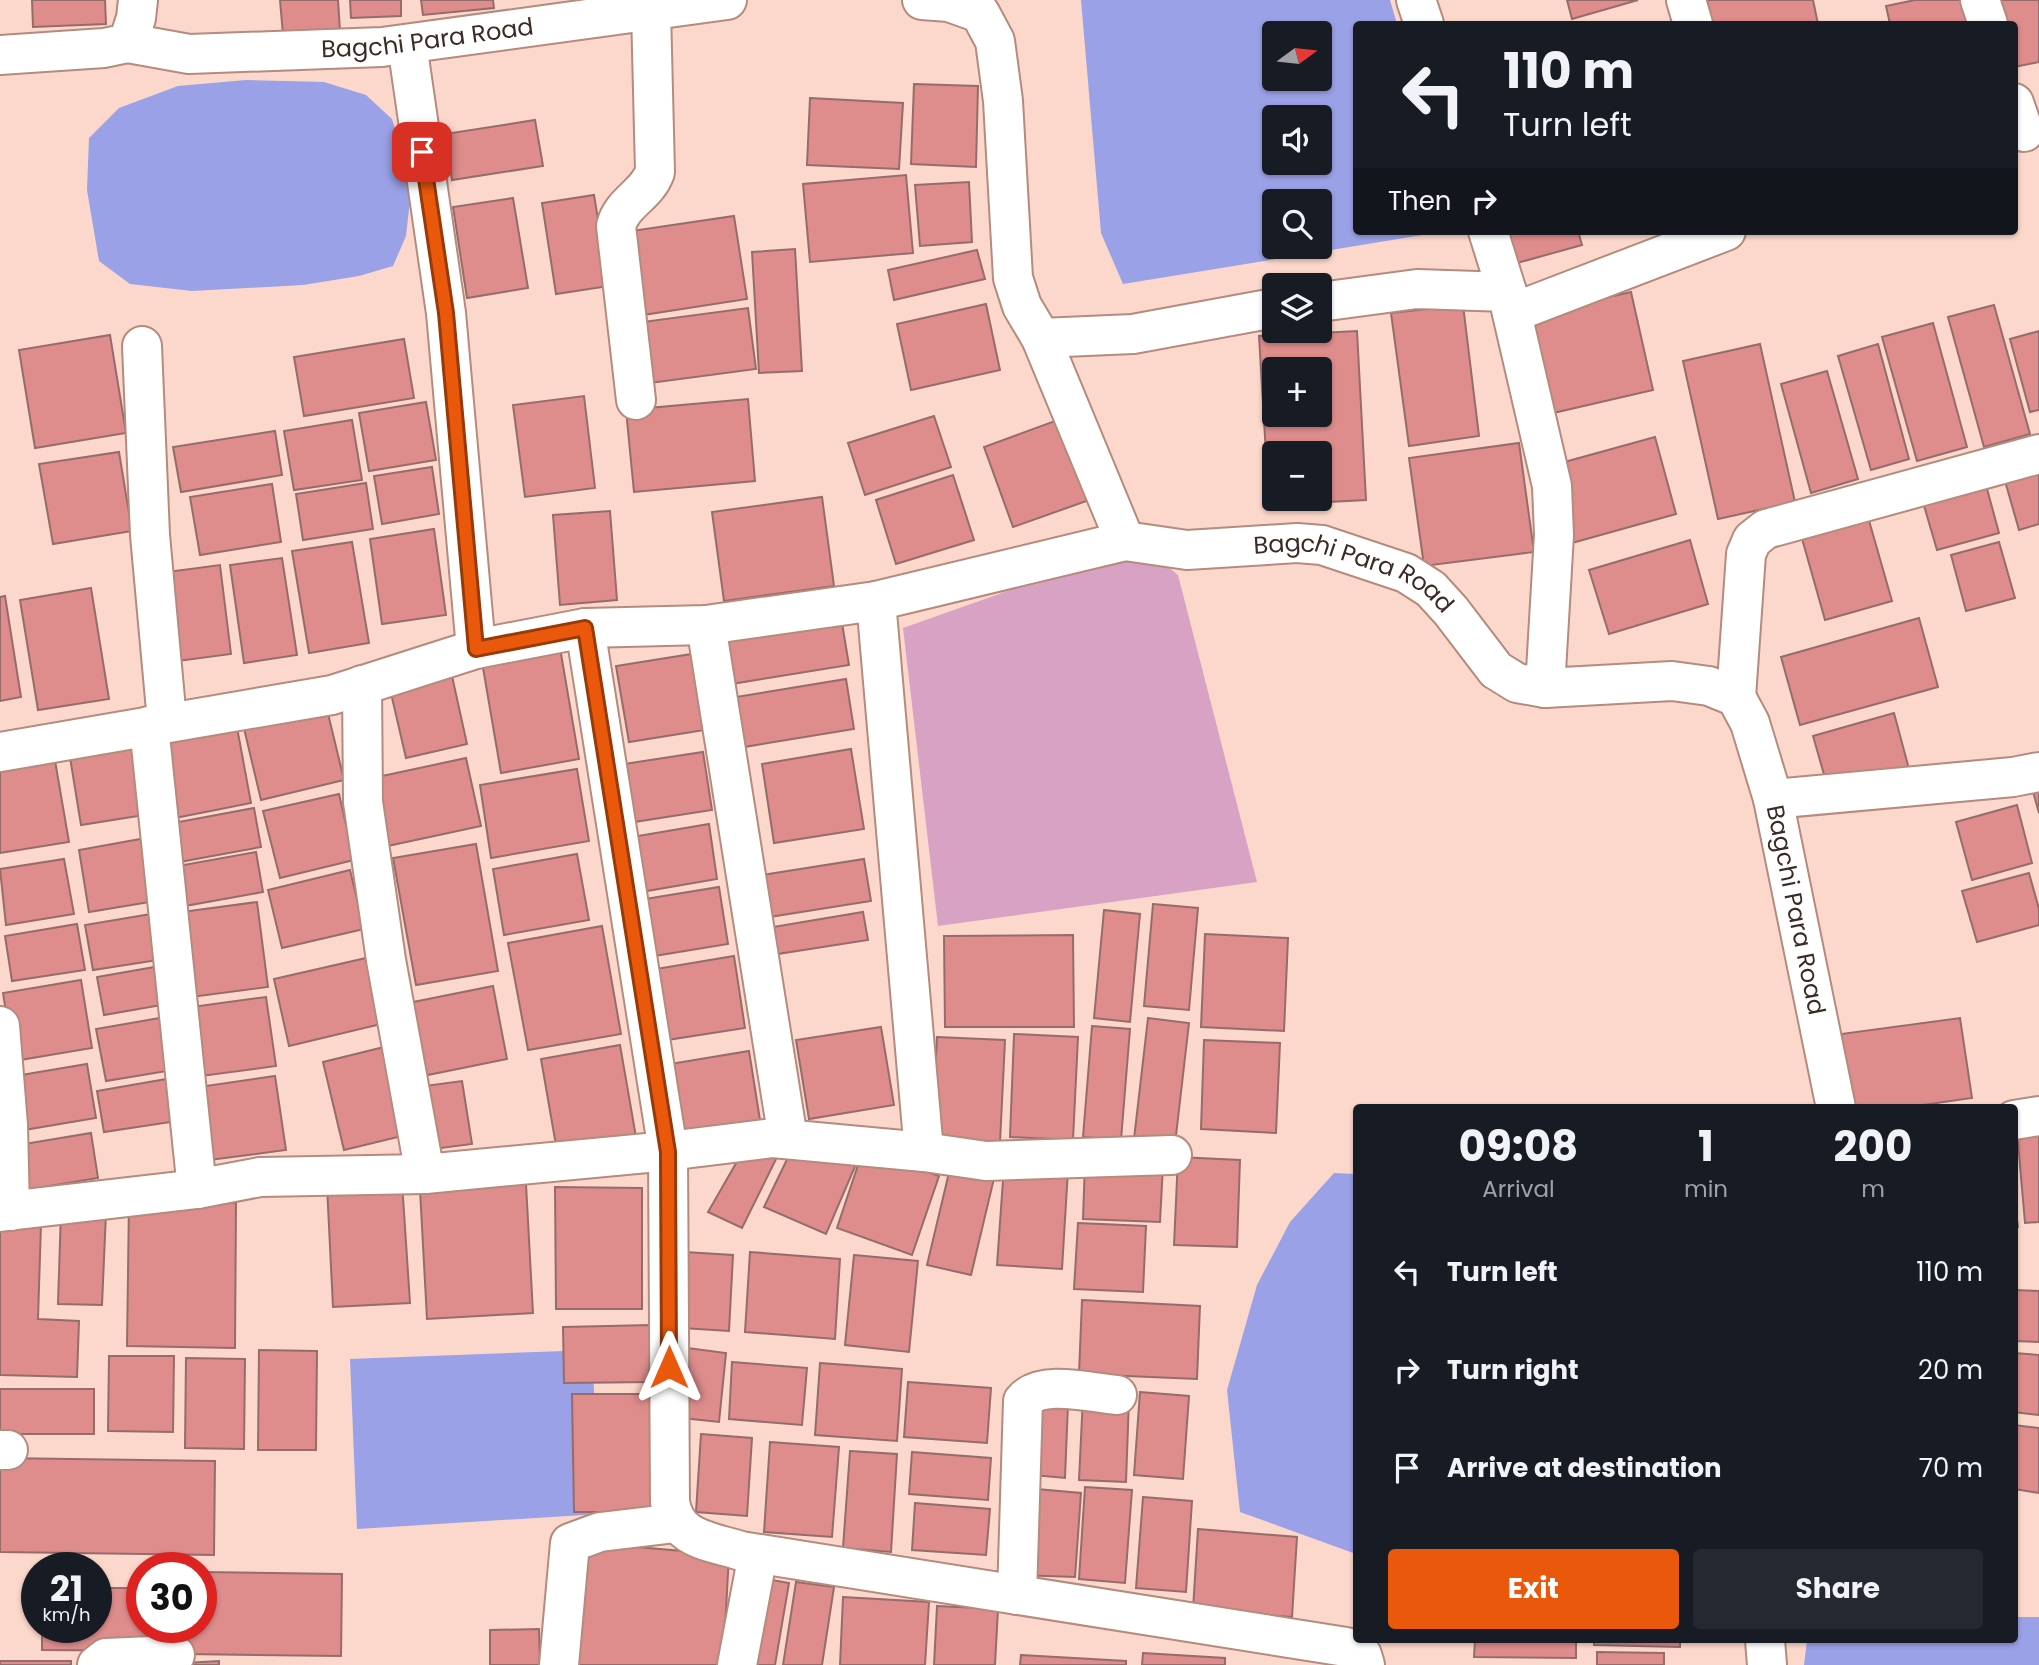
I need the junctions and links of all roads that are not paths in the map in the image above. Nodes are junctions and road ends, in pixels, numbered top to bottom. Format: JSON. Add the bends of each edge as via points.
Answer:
{"nodes":[{"id":1,"x":138,"y":0,"type":"edge"},
{"id":2,"x":727,"y":0,"type":"edge"},
{"id":3,"x":922,"y":0,"type":"edge"},
{"id":4,"x":1416,"y":0,"type":"edge"},
{"id":5,"x":1686,"y":0,"type":"edge"},
{"id":6,"x":1980,"y":0,"type":"edge"},
{"id":7,"x":984,"y":6,"type":"edge"},
{"id":8,"x":651,"y":10,"type":"junction"},
{"id":9,"x":507,"y":15,"type":"edge"},
{"id":10,"x":1423,"y":21,"type":"edge"},
{"id":11,"x":1692,"y":21,"type":"edge"},
{"id":12,"x":1987,"y":21,"type":"edge"},
{"id":13,"x":128,"y":43,"type":"junction"},
{"id":14,"x":407,"y":44,"type":"junction"},
{"id":15,"x":0,"y":54,"type":"edge"},
{"id":16,"x":1489,"y":235,"type":"edge"},
{"id":17,"x":1714,"y":235,"type":"edge"},
{"id":18,"x":1332,"y":300,"type":"edge"},
{"id":19,"x":1509,"y":302,"type":"junction"},
{"id":20,"x":1262,"y":310,"type":"edge"},
{"id":21,"x":1041,"y":338,"type":"junction"},
{"id":22,"x":142,"y":346,"type":"dead end"},
{"id":23,"x":636,"y":400,"type":"dead end"},
{"id":24,"x":2039,"y":454,"type":"edge"},
{"id":25,"x":1125,"y":541,"type":"junction"},
{"id":26,"x":876,"y":601,"type":"junction"},
{"id":27,"x":706,"y":625,"type":"junction"},
{"id":28,"x":585,"y":628,"type":"junction"},
{"id":29,"x":476,"y":649,"type":"junction"},
{"id":30,"x":362,"y":685,"type":"junction"},
{"id":31,"x":1545,"y":688,"type":"junction"},
{"id":32,"x":1736,"y":696,"type":"junction"},
{"id":33,"x":158,"y":724,"type":"junction"},
{"id":34,"x":0,"y":752,"type":"edge"},
{"id":35,"x":2039,"y":772,"type":"edge"},
{"id":36,"x":1773,"y":799,"type":"junction"},
{"id":37,"x":0,"y":1026,"type":"edge"},
{"id":38,"x":1835,"y":1104,"type":"edge"},
{"id":39,"x":2039,"y":1116,"type":"edge"},
{"id":40,"x":2018,"y":1119,"type":"edge"},
{"id":41,"x":788,"y":1139,"type":"junction"},
{"id":42,"x":668,"y":1152,"type":"junction"},
{"id":43,"x":924,"y":1152,"type":"junction"},
{"id":44,"x":1171,"y":1155,"type":"dead end"},
{"id":45,"x":425,"y":1174,"type":"junction"},
{"id":46,"x":197,"y":1189,"type":"junction"},
{"id":47,"x":5,"y":1211,"type":"edge"},
{"id":48,"x":1117,"y":1395,"type":"dead end"},
{"id":49,"x":676,"y":1523,"type":"junction"},
{"id":50,"x":758,"y":1554,"type":"junction"},
{"id":51,"x":1017,"y":1595,"type":"junction"},
{"id":52,"x":1765,"y":1643,"type":"edge"},
{"id":53,"x":175,"y":1655,"type":"dead end"},
{"id":54,"x":97,"y":1665,"type":"edge"},
{"id":55,"x":559,"y":1665,"type":"edge"},
{"id":56,"x":737,"y":1665,"type":"edge"},
{"id":57,"x":1364,"y":1665,"type":"edge"},
{"id":58,"x":1767,"y":1665,"type":"edge"}],
"edges":[{"from":1,"to":13,"type":"street"},
{"from":2,"to":8,"type":"street","name":"Bagchi Para Road"},
{"from":3,"to":7,"type":"street"},
{"from":4,"to":10,"type":"street"},
{"from":5,"to":11,"type":"street"},
{"from":6,"to":12,"type":"street"},
{"from":7,"to":21,"type":"street","via":[[995,41],[1001,89],[1013,278],[1022,306]]},
{"from":8,"to":9,"type":"street","name":"Bagchi Para Road"},
{"from":8,"to":23,"type":"street","via":[[655,172],[648,188],[619,214],[616,226]]},
{"from":9,"to":14,"type":"street","name":"Bagchi Para Road"},
{"from":13,"to":14,"type":"street","name":"Bagchi Para Road","via":[[189,54]]},
{"from":13,"to":15,"type":"street","name":"Bagchi Para Road"},
{"from":14,"to":29,"type":"street","via":[[446,313]]},
{"from":16,"to":19,"type":"street"},
{"from":17,"to":19,"type":"street"},
{"from":18,"to":19,"type":"street","via":[[1417,289]]},
{"from":19,"to":31,"type":"street","via":[[1552,486],[1554,535]]},
{"from":20,"to":21,"type":"street","via":[[1133,334]]},
{"from":21,"to":25,"type":"street"},
{"from":22,"to":33,"type":"street"},
{"from":24,"to":32,"type":"street","via":[[1766,529],[1752,540],[1746,554]]},
{"from":25,"to":26,"type":"street"},
{"from":25,"to":31,"type":"street","name":"Bagchi Para Road","via":[[1186,550],[1322,545],[1394,569],[1431,589],[1496,670],[1517,683]]},
{"from":26,"to":27,"type":"street"},
{"from":26,"to":43,"type":"street"},
{"from":27,"to":28,"type":"street"},
{"from":27,"to":41,"type":"street"},
{"from":28,"to":29,"type":"street"},
{"from":28,"to":42,"type":"street"},
{"from":29,"to":30,"type":"street"},
{"from":30,"to":33,"type":"street","via":[[331,695]]},
{"from":30,"to":45,"type":"street","via":[[363,802]]},
{"from":31,"to":32,"type":"street","name":"Bagchi Para Road","via":[[1672,681],[1709,686]]},
{"from":32,"to":36,"type":"street","name":"Bagchi Para Road","via":[[1750,723]]},
{"from":33,"to":34,"type":"street"},
{"from":33,"to":46,"type":"street"},
{"from":35,"to":36,"type":"street"},
{"from":36,"to":38,"type":"street","name":"Bagchi Para Road"},
{"from":37,"to":47,"type":"street","via":[[8,1125]]},
{"from":39,"to":40,"type":"street"},
{"from":41,"to":42,"type":"street","via":[[730,1141]]},
{"from":41,"to":43,"type":"street"},
{"from":42,"to":45,"type":"street"},
{"from":42,"to":49,"type":"street","via":[[670,1502]]},
{"from":43,"to":44,"type":"street","via":[[986,1161]]},
{"from":45,"to":46,"type":"street","via":[[260,1177]]},
{"from":46,"to":47,"type":"street"},
{"from":48,"to":51,"type":"street","via":[[1049,1390],[1037,1391],[1023,1401]]},
{"from":49,"to":50,"type":"street","via":[[691,1535]]},
{"from":49,"to":55,"type":"street","via":[[600,1532],[570,1543]]},
{"from":50,"to":51,"type":"street"},
{"from":50,"to":56,"type":"street"},
{"from":51,"to":57,"type":"street","via":[[1346,1647],[1362,1656]]},
{"from":52,"to":58,"type":"street"},
{"from":53,"to":54,"type":"street","via":[[106,1658]]}]}
